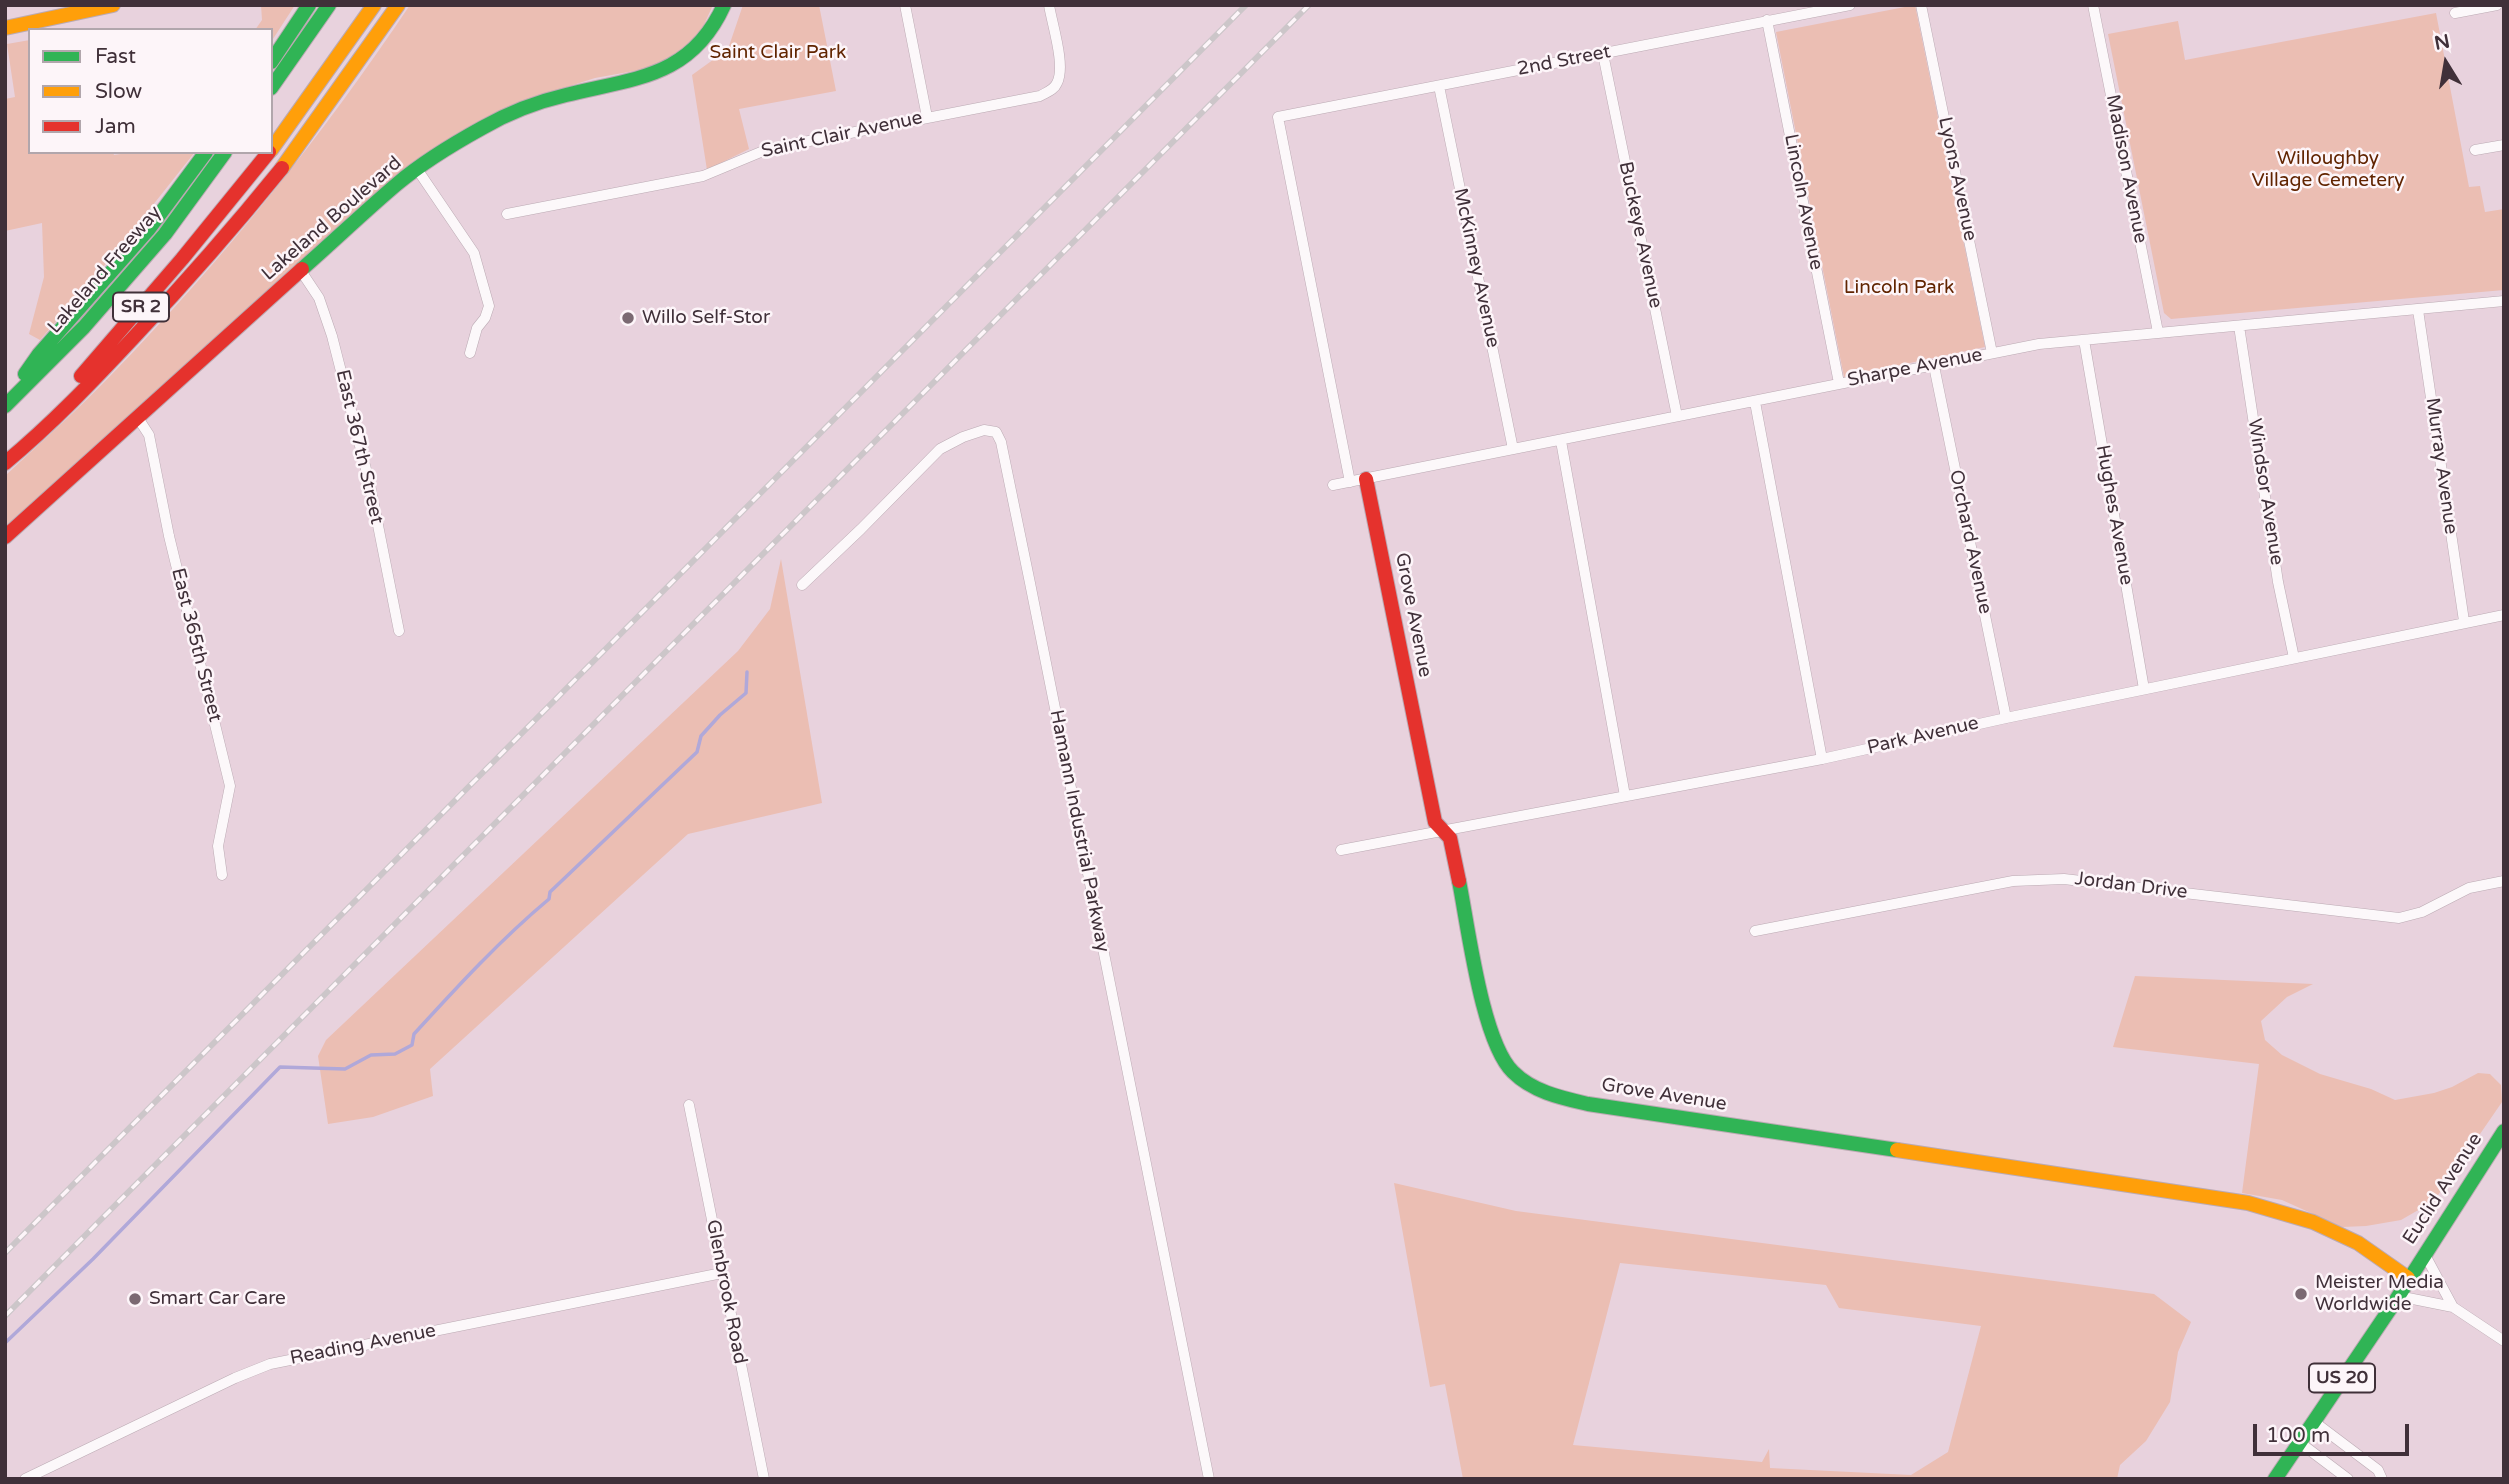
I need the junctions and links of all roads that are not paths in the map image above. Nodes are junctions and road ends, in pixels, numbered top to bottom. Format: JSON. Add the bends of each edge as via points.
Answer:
{"nodes":[{"id":1,"x":114,"y":5,"type":"edge"},
{"id":2,"x":309,"y":5,"type":"edge"},
{"id":3,"x":398,"y":5,"type":"edge"},
{"id":4,"x":724,"y":5,"type":"edge"},
{"id":5,"x":905,"y":5,"type":"edge"},
{"id":6,"x":1049,"y":5,"type":"edge"},
{"id":7,"x":1850,"y":5,"type":"edge"},
{"id":8,"x":1921,"y":5,"type":"edge"},
{"id":9,"x":2093,"y":5,"type":"edge"},
{"id":10,"x":2497,"y":5,"type":"edge"},
{"id":11,"x":374,"y":6,"type":"edge"},
{"id":12,"x":326,"y":10,"type":"edge"},
{"id":13,"x":2455,"y":13,"type":"dead end"},
{"id":14,"x":1767,"y":20,"type":"junction"},
{"id":15,"x":5,"y":28,"type":"edge"},
{"id":16,"x":1603,"y":54,"type":"junction"},
{"id":17,"x":273,"y":59,"type":"edge"},
{"id":18,"x":273,"y":85,"type":"edge"},
{"id":19,"x":1439,"y":86,"type":"junction"},
{"id":20,"x":927,"y":117,"type":"junction"},
{"id":21,"x":2504,"y":145,"type":"edge"},
{"id":22,"x":273,"y":147,"type":"edge"},
{"id":23,"x":2475,"y":150,"type":"dead end"},
{"id":24,"x":205,"y":154,"type":"edge"},
{"id":25,"x":224,"y":154,"type":"edge"},
{"id":26,"x":267,"y":154,"type":"edge"},
{"id":27,"x":417,"y":169,"type":"junction"},
{"id":28,"x":507,"y":214,"type":"dead end"},
{"id":29,"x":301,"y":271,"type":"junction"},
{"id":30,"x":2504,"y":301,"type":"edge"},
{"id":31,"x":2418,"y":310,"type":"junction"},
{"id":32,"x":2239,"y":326,"type":"junction"},
{"id":33,"x":2158,"y":332,"type":"junction"},
{"id":34,"x":2084,"y":340,"type":"junction"},
{"id":35,"x":470,"y":353,"type":"dead end"},
{"id":36,"x":1992,"y":353,"type":"junction"},
{"id":37,"x":1934,"y":366,"type":"junction"},
{"id":38,"x":1839,"y":383,"type":"junction"},
{"id":39,"x":1755,"y":402,"type":"junction"},
{"id":40,"x":5,"y":404,"type":"edge"},
{"id":41,"x":1677,"y":416,"type":"junction"},
{"id":42,"x":138,"y":418,"type":"junction"},
{"id":43,"x":1561,"y":441,"type":"junction"},
{"id":44,"x":1513,"y":449,"type":"junction"},
{"id":45,"x":5,"y":454,"type":"edge"},
{"id":46,"x":5,"y":463,"type":"edge"},
{"id":47,"x":1366,"y":479,"type":"junction"},
{"id":48,"x":1350,"y":482,"type":"junction"},
{"id":49,"x":1333,"y":485,"type":"dead end"},
{"id":50,"x":5,"y":537,"type":"edge"},
{"id":51,"x":802,"y":584,"type":"dead end"},
{"id":52,"x":2504,"y":615,"type":"edge"},
{"id":53,"x":2464,"y":621,"type":"junction"},
{"id":54,"x":399,"y":631,"type":"dead end"},
{"id":55,"x":2294,"y":658,"type":"junction"},
{"id":56,"x":2144,"y":690,"type":"junction"},
{"id":57,"x":2006,"y":718,"type":"junction"},
{"id":58,"x":1822,"y":759,"type":"junction"},
{"id":59,"x":1625,"y":796,"type":"junction"},
{"id":60,"x":1442,"y":830,"type":"junction"},
{"id":61,"x":1341,"y":850,"type":"dead end"},
{"id":62,"x":222,"y":875,"type":"dead end"},
{"id":63,"x":2504,"y":881,"type":"edge"},
{"id":64,"x":1755,"y":931,"type":"dead end"},
{"id":65,"x":689,"y":1105,"type":"dead end"},
{"id":66,"x":2504,"y":1131,"type":"edge"},
{"id":67,"x":2424,"y":1253,"type":"junction"},
{"id":68,"x":722,"y":1273,"type":"junction"},
{"id":69,"x":2408,"y":1278,"type":"junction"},
{"id":70,"x":2398,"y":1296,"type":"junction"},
{"id":71,"x":2453,"y":1307,"type":"junction"},
{"id":72,"x":2504,"y":1340,"type":"edge"},
{"id":73,"x":2314,"y":1421,"type":"junction"},
{"id":74,"x":2299,"y":1443,"type":"junction"},
{"id":75,"x":25,"y":1479,"type":"edge"},
{"id":76,"x":764,"y":1479,"type":"edge"},
{"id":77,"x":1209,"y":1479,"type":"edge"},
{"id":78,"x":2275,"y":1479,"type":"edge"},
{"id":79,"x":2348,"y":1479,"type":"edge"},
{"id":80,"x":2382,"y":1479,"type":"edge"}],
"edges":[{"from":1,"to":15,"type":"main road"},
{"from":2,"to":17,"type":"main road"},
{"from":3,"to":46,"type":"main road","via":[[265,189],[185,283],[26,447]]},
{"from":4,"to":27,"type":"main road","name":"Lakeland Boulevard","via":[[699,43],[665,69],[515,112],[457,141]]},
{"from":5,"to":20,"type":"street"},
{"from":6,"to":20,"type":"street","name":"Saint Clair Avenue","via":[[1061,71],[1051,91]]},
{"from":7,"to":14,"type":"street","name":"2nd Street"},
{"from":8,"to":36,"type":"street","name":"Lyons Avenue"},
{"from":9,"to":33,"type":"street","name":"Madison Avenue"},
{"from":10,"to":13,"type":"street"},
{"from":11,"to":22,"type":"main road","number":"SR 2"},
{"from":12,"to":18,"type":"main road"},
{"from":14,"to":16,"type":"street","name":"2nd Street"},
{"from":14,"to":38,"type":"street","name":"Lincoln Avenue"},
{"from":16,"to":19,"type":"street","name":"2nd Street"},
{"from":16,"to":41,"type":"street","name":"Buckeye Avenue"},
{"from":19,"to":44,"type":"street","name":"McKinney Avenue"},
{"from":19,"to":48,"type":"street","name":"2nd Street","via":[[1278,117]]},
{"from":20,"to":28,"type":"street","name":"Saint Clair Avenue","via":[[768,149],[703,176]]},
{"from":21,"to":23,"type":"street"},
{"from":24,"to":40,"type":"main road","via":[[148,230],[39,354]]},
{"from":25,"to":40,"type":"main road","name":"Lakeland Freeway","number":"SR 2","via":[[165,234],[84,327]]},
{"from":26,"to":45,"type":"main road","number":"SR 2","via":[[93,363]]},
{"from":27,"to":29,"type":"main road","name":"Lakeland Boulevard"},
{"from":27,"to":35,"type":"street","via":[[474,253],[489,306]]},
{"from":29,"to":42,"type":"main road","name":"Lakeland Boulevard"},
{"from":29,"to":54,"type":"street","name":"East 367th Street","via":[[319,298],[332,337],[370,485]]},
{"from":30,"to":31,"type":"street","name":"Sharpe Avenue"},
{"from":31,"to":32,"type":"street","name":"Sharpe Avenue"},
{"from":31,"to":53,"type":"street","name":"Murray Avenue"},
{"from":32,"to":33,"type":"street","name":"Sharpe Avenue"},
{"from":32,"to":55,"type":"street","name":"Windsor Avenue"},
{"from":33,"to":34,"type":"street","name":"Sharpe Avenue"},
{"from":34,"to":36,"type":"street","name":"Sharpe Avenue"},
{"from":34,"to":56,"type":"street","name":"Hughes Avenue"},
{"from":36,"to":37,"type":"street","name":"Sharpe Avenue"},
{"from":37,"to":38,"type":"street","name":"Sharpe Avenue"},
{"from":37,"to":57,"type":"street","name":"Orchard Avenue"},
{"from":38,"to":39,"type":"street","name":"Sharpe Avenue"},
{"from":39,"to":41,"type":"street","name":"Sharpe Avenue"},
{"from":39,"to":58,"type":"street"},
{"from":41,"to":43,"type":"street","name":"Sharpe Avenue"},
{"from":42,"to":50,"type":"main road","name":"Lakeland Boulevard"},
{"from":42,"to":62,"type":"street","name":"East 365th Street","via":[[149,435],[230,786],[218,846]]},
{"from":43,"to":44,"type":"street","name":"Sharpe Avenue"},
{"from":43,"to":59,"type":"street"},
{"from":44,"to":47,"type":"street","name":"Sharpe Avenue"},
{"from":47,"to":48,"type":"street","name":"Sharpe Avenue"},
{"from":47,"to":60,"type":"main road","name":"Grove Avenue","via":[[1435,822]]},
{"from":48,"to":49,"type":"street","name":"Sharpe Avenue"},
{"from":51,"to":77,"type":"street","name":"Hamann Industrial Parkway","via":[[940,449],[984,430],[996,432]]},
{"from":52,"to":53,"type":"street","name":"Park Avenue"},
{"from":53,"to":55,"type":"street","name":"Park Avenue"},
{"from":55,"to":56,"type":"street","name":"Park Avenue"},
{"from":56,"to":57,"type":"street","name":"Park Avenue"},
{"from":57,"to":58,"type":"street","name":"Park Avenue"},
{"from":58,"to":59,"type":"street","name":"Park Avenue"},
{"from":59,"to":60,"type":"street","name":"Park Avenue"},
{"from":60,"to":61,"type":"street","name":"Park Avenue"},
{"from":60,"to":69,"type":"main road","name":"Grove Avenue","via":[[1451,838],[1488,1023],[1497,1047],[1514,1074],[1546,1094],[2248,1203],[2313,1222],[2358,1244]]},
{"from":63,"to":64,"type":"street","name":"Jordan Drive","via":[[2469,888],[2422,912],[2399,918],[2064,879],[2013,881]]},
{"from":65,"to":68,"type":"street","name":"Glenbrook Road"},
{"from":66,"to":67,"type":"main road","name":"Euclid Avenue","number":"US 20"},
{"from":67,"to":69,"type":"main road","name":"Euclid Avenue","number":"US 20"},
{"from":67,"to":71,"type":"street"},
{"from":68,"to":75,"type":"street","name":"Reading Avenue","via":[[270,1364]]},
{"from":68,"to":76,"type":"street","name":"Glenbrook Road"},
{"from":69,"to":70,"type":"main road","name":"Euclid Avenue","number":"US 20"},
{"from":70,"to":71,"type":"street"},
{"from":70,"to":73,"type":"main road","name":"Euclid Avenue","number":"US 20"},
{"from":71,"to":72,"type":"street"},
{"from":73,"to":74,"type":"main road","name":"Euclid Avenue","number":"US 20"},
{"from":73,"to":80,"type":"street","via":[[2378,1470]]},
{"from":74,"to":78,"type":"main road","name":"Euclid Avenue","number":"US 20"},
{"from":74,"to":79,"type":"street"}]}
